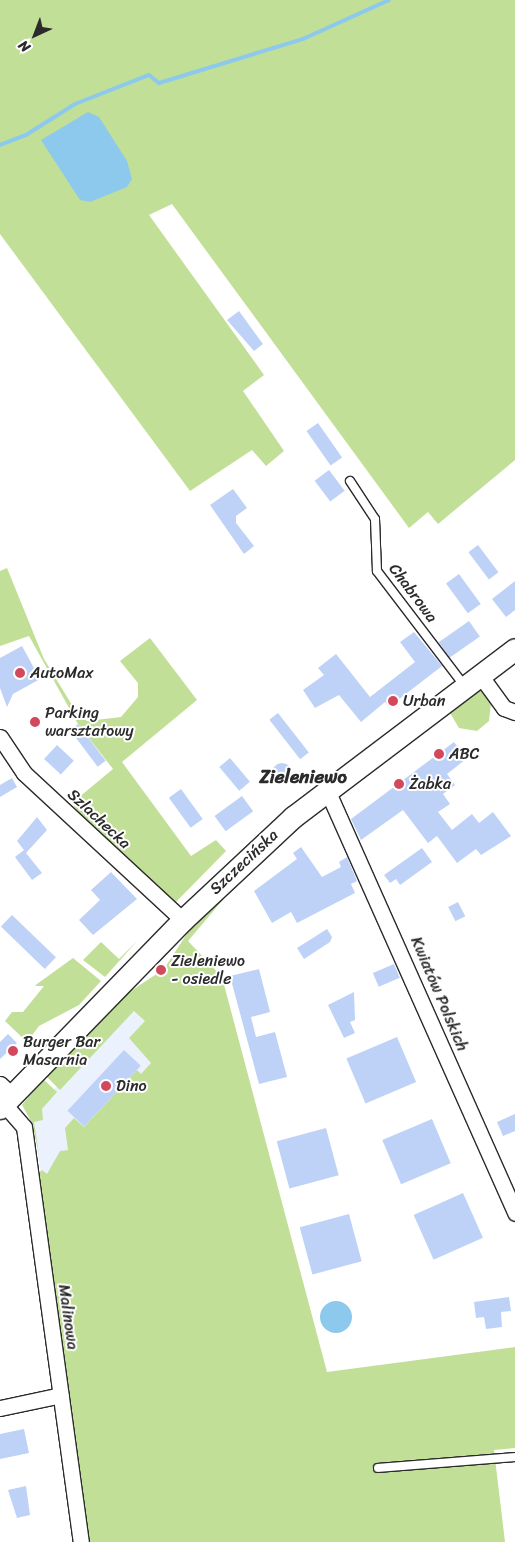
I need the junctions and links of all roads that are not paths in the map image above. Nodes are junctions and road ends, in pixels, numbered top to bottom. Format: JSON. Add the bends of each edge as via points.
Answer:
{"nodes":[{"id":1,"x":350,"y":481,"type":"dead end"},
{"id":2,"x":515,"y":649,"type":"edge"},
{"id":3,"x":473,"y":680,"type":"junction"},
{"id":4,"x":515,"y":712,"type":"edge"},
{"id":5,"x":0,"y":737,"type":"edge"},
{"id":6,"x":327,"y":790,"type":"junction"},
{"id":7,"x":183,"y":920,"type":"junction"},
{"id":8,"x":4,"y":1098,"type":"edge"},
{"id":9,"x":515,"y":1214,"type":"edge"},
{"id":10,"x":61,"y":1395,"type":"junction"},
{"id":11,"x":0,"y":1408,"type":"edge"},
{"id":12,"x":515,"y":1457,"type":"edge"},
{"id":13,"x":378,"y":1468,"type":"dead end"},
{"id":14,"x":82,"y":1542,"type":"edge"}],
"edges":[{"from":1,"to":3,"type":"lane","name":"Chabrowa","via":[[375,519],[377,571]]},
{"from":2,"to":3,"type":"street","name":"Szczecińska"},
{"from":3,"to":4,"type":"street","via":[[504,708]]},
{"from":3,"to":6,"type":"street","name":"Szczecińska"},
{"from":5,"to":7,"type":"street","name":"Szlachecka","via":[[24,773]]},
{"from":6,"to":7,"type":"street","name":"Szczecińska","via":[[243,862]]},
{"from":6,"to":9,"type":"street","name":"Kwiatów Polskich"},
{"from":7,"to":8,"type":"street","name":"Szczecińska"},
{"from":8,"to":10,"type":"street","name":"Malinowa","via":[[24,1127]]},
{"from":10,"to":11,"type":"street"},
{"from":10,"to":14,"type":"street","name":"Malinowa"},
{"from":12,"to":13,"type":"lane"}]}
